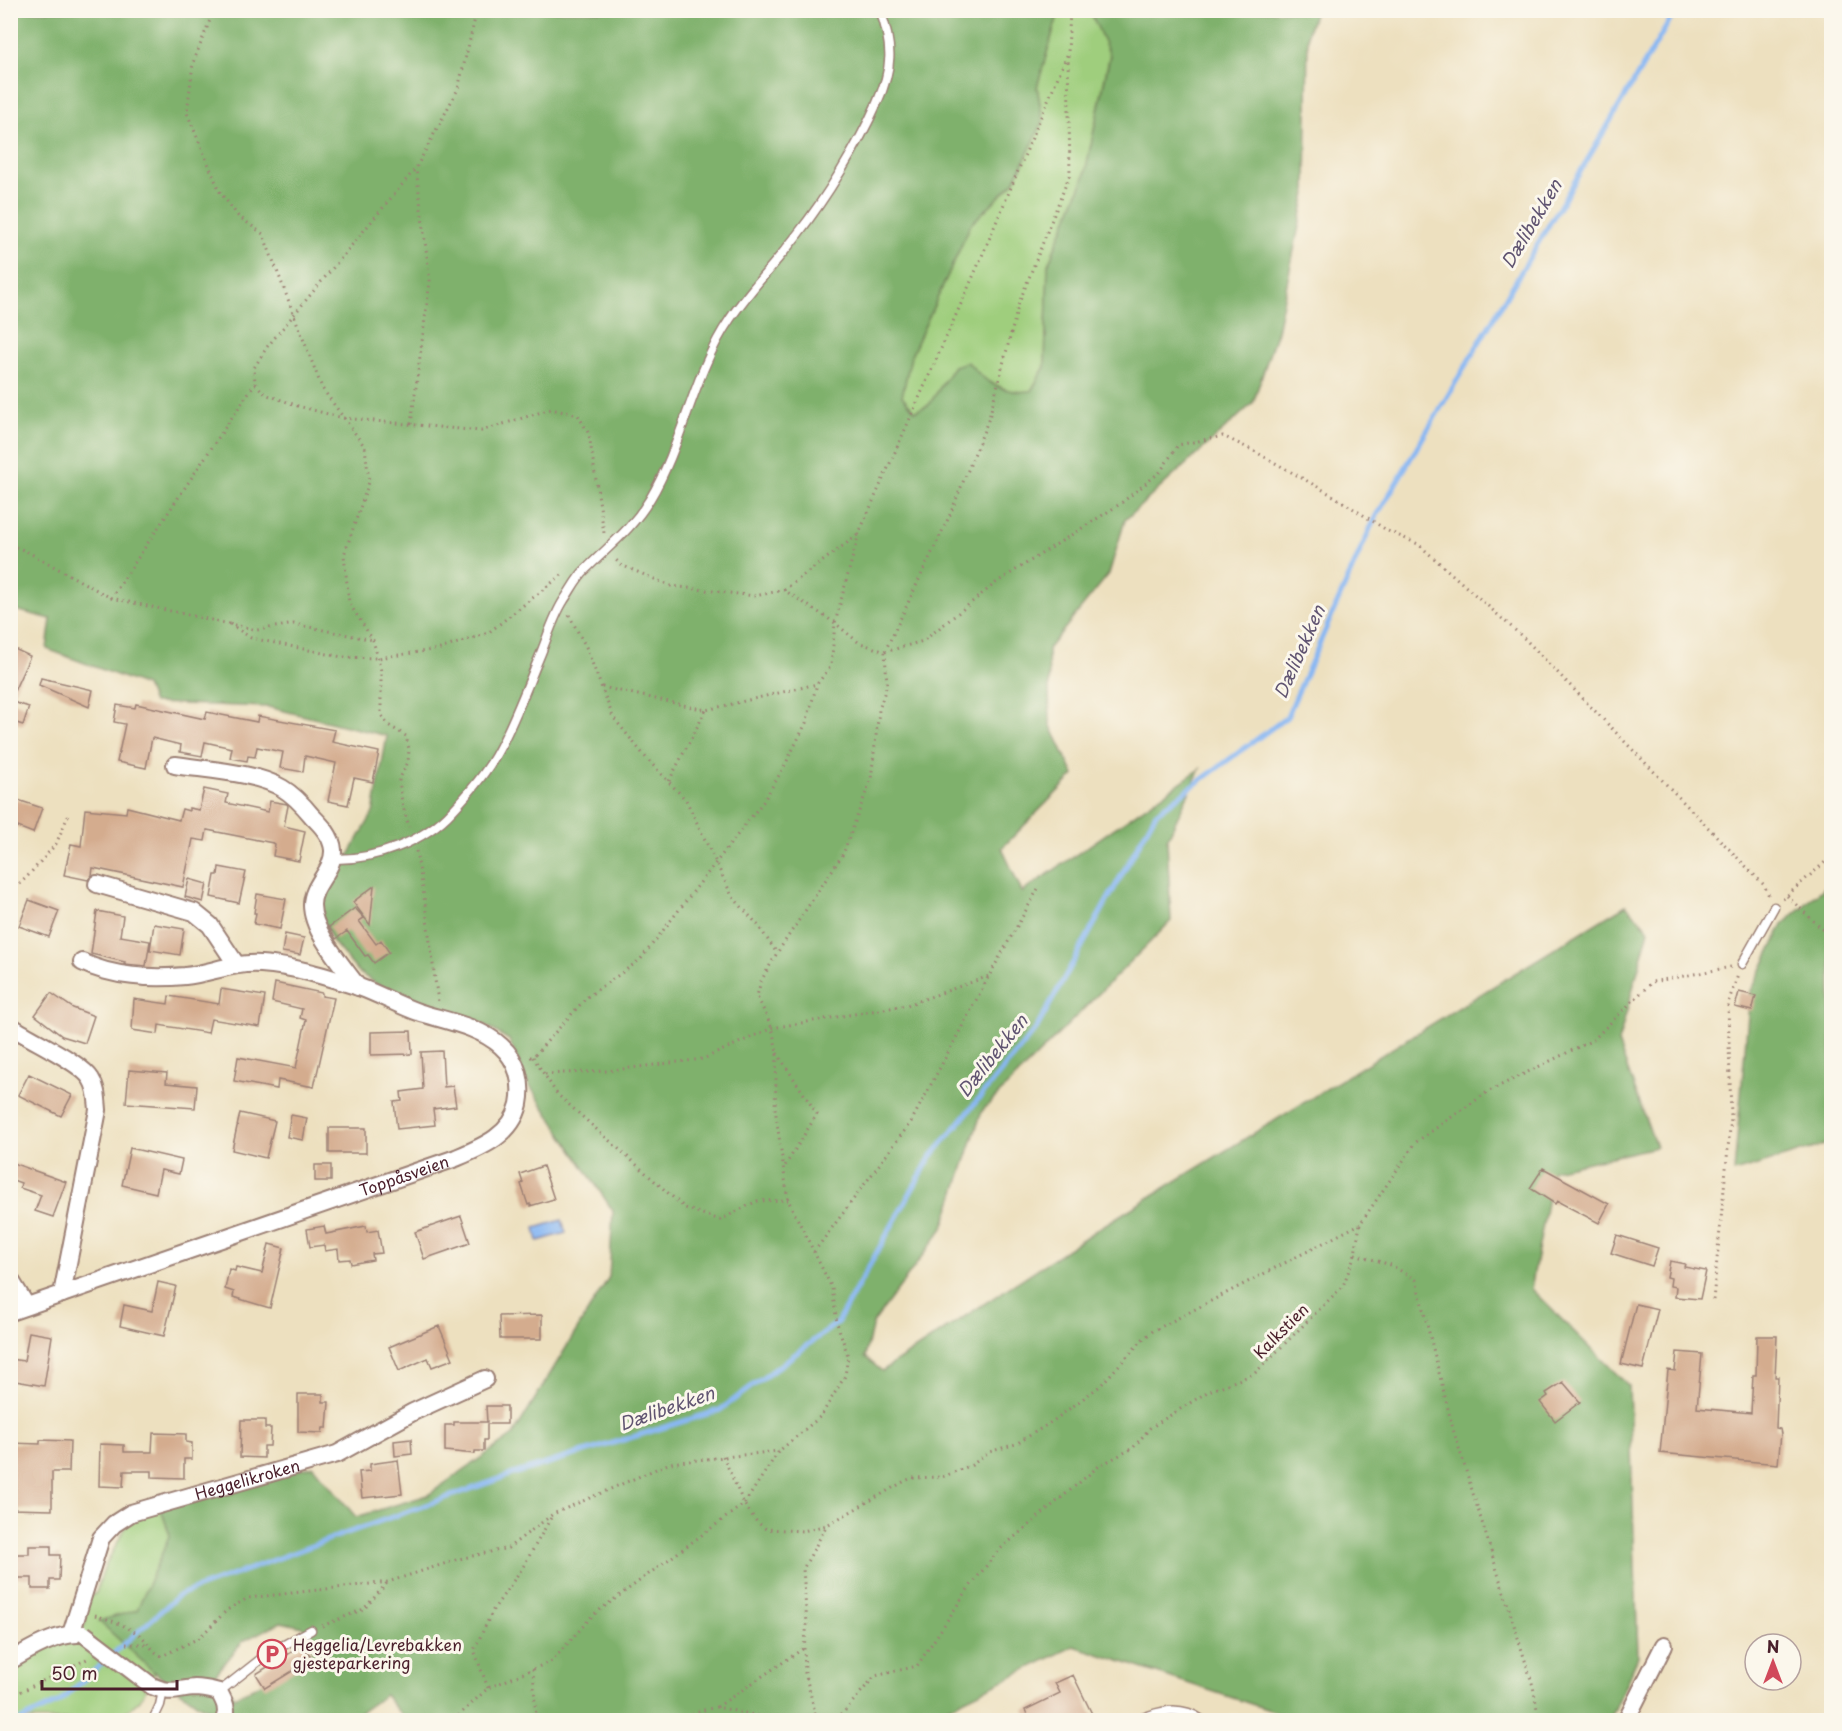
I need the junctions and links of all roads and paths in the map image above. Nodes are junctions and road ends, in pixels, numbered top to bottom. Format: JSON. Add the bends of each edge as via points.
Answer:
{"nodes":[{"id":1,"x":214,"y":10,"type":"edge"},
{"id":2,"x":477,"y":10,"type":"edge"},
{"id":3,"x":880,"y":10,"type":"edge"},
{"id":4,"x":1070,"y":10,"type":"edge"},
{"id":5,"x":1068,"y":53,"type":"junction"},
{"id":6,"x":416,"y":168,"type":"junction"},
{"id":7,"x":294,"y":317,"type":"junction"},
{"id":8,"x":255,"y":383,"type":"junction"},
{"id":9,"x":343,"y":418,"type":"junction"},
{"id":10,"x":411,"y":424,"type":"junction"},
{"id":11,"x":859,"y":533,"type":"junction"},
{"id":12,"x":10,"y":545,"type":"edge"},
{"id":13,"x":606,"y":552,"type":"junction"},
{"id":14,"x":571,"y":568,"type":"dead end"},
{"id":15,"x":784,"y":590,"type":"junction"},
{"id":16,"x":111,"y":598,"type":"junction"},
{"id":17,"x":562,"y":603,"type":"junction"},
{"id":18,"x":835,"y":623,"type":"junction"},
{"id":19,"x":230,"y":624,"type":"junction"},
{"id":20,"x":373,"y":640,"type":"junction"},
{"id":21,"x":885,"y":652,"type":"junction"},
{"id":22,"x":378,"y":658,"type":"junction"},
{"id":23,"x":817,"y":684,"type":"junction"},
{"id":24,"x":602,"y":686,"type":"junction"},
{"id":25,"x":706,"y":710,"type":"junction"},
{"id":26,"x":175,"y":765,"type":"dead end"},
{"id":27,"x":669,"y":781,"type":"junction"},
{"id":28,"x":68,"y":816,"type":"dead end"},
{"id":29,"x":413,"y":840,"type":"junction"},
{"id":30,"x":1832,"y":856,"type":"edge"},
{"id":31,"x":333,"y":859,"type":"junction"},
{"id":32,"x":716,"y":862,"type":"junction"},
{"id":33,"x":97,"y":884,"type":"dead end"},
{"id":34,"x":1039,"y":886,"type":"dead end"},
{"id":35,"x":10,"y":891,"type":"edge"},
{"id":36,"x":1787,"y":896,"type":"junction"},
{"id":37,"x":1774,"y":907,"type":"junction"},
{"id":38,"x":1832,"y":936,"type":"edge"},
{"id":39,"x":777,"y":953,"type":"junction"},
{"id":40,"x":82,"y":962,"type":"dead end"},
{"id":41,"x":236,"y":964,"type":"junction"},
{"id":42,"x":1742,"y":964,"type":"junction"},
{"id":43,"x":989,"y":976,"type":"junction"},
{"id":44,"x":358,"y":987,"type":"junction"},
{"id":45,"x":440,"y":1018,"type":"junction"},
{"id":46,"x":14,"y":1028,"type":"dead end"},
{"id":47,"x":772,"y":1028,"type":"junction"},
{"id":48,"x":777,"y":1052,"type":"junction"},
{"id":49,"x":545,"y":1074,"type":"junction"},
{"id":50,"x":784,"y":1167,"type":"junction"},
{"id":51,"x":788,"y":1200,"type":"junction"},
{"id":52,"x":1360,"y":1224,"type":"junction"},
{"id":53,"x":814,"y":1252,"type":"junction"},
{"id":54,"x":1355,"y":1254,"type":"junction"},
{"id":55,"x":10,"y":1279,"type":"edge"},
{"id":56,"x":62,"y":1294,"type":"junction"},
{"id":57,"x":1713,"y":1300,"type":"dead end"},
{"id":58,"x":18,"y":1308,"type":"edge"},
{"id":59,"x":485,"y":1379,"type":"dead end"},
{"id":60,"x":779,"y":1451,"type":"junction"},
{"id":61,"x":723,"y":1456,"type":"junction"},
{"id":62,"x":744,"y":1504,"type":"junction"},
{"id":63,"x":553,"y":1514,"type":"junction"},
{"id":64,"x":827,"y":1525,"type":"junction"},
{"id":65,"x":388,"y":1582,"type":"junction"},
{"id":66,"x":78,"y":1609,"type":"junction"},
{"id":67,"x":312,"y":1630,"type":"joint"},
{"id":68,"x":77,"y":1634,"type":"junction"},
{"id":69,"x":119,"y":1644,"type":"dead end"},
{"id":70,"x":149,"y":1644,"type":"junction"},
{"id":71,"x":1664,"y":1645,"type":"dead end"},
{"id":72,"x":804,"y":1648,"type":"junction"},
{"id":73,"x":92,"y":1657,"type":"dead end"},
{"id":74,"x":10,"y":1661,"type":"edge"},
{"id":75,"x":533,"y":1670,"type":"junction"},
{"id":76,"x":488,"y":1688,"type":"junction"},
{"id":77,"x":158,"y":1689,"type":"junction"},
{"id":78,"x":219,"y":1692,"type":"junction"},
{"id":79,"x":10,"y":1697,"type":"edge"},
{"id":80,"x":717,"y":1707,"type":"junction"},
{"id":81,"x":153,"y":1720,"type":"edge"},
{"id":82,"x":224,"y":1720,"type":"edge"},
{"id":83,"x":454,"y":1720,"type":"edge"},
{"id":84,"x":536,"y":1720,"type":"edge"},
{"id":85,"x":682,"y":1720,"type":"edge"},
{"id":86,"x":777,"y":1720,"type":"edge"},
{"id":87,"x":817,"y":1720,"type":"edge"},
{"id":88,"x":823,"y":1720,"type":"edge"},
{"id":89,"x":1138,"y":1720,"type":"edge"},
{"id":90,"x":1202,"y":1720,"type":"edge"},
{"id":91,"x":1539,"y":1720,"type":"edge"},
{"id":92,"x":1626,"y":1720,"type":"edge"}],
"edges":[{"from":1,"to":7,"type":"path","via":[[193,63],[187,113],[220,192],[238,216],[263,234]]},
{"from":2,"to":6,"type":"path","via":[[458,89]]},
{"from":3,"to":13,"type":"lane","via":[[891,51],[878,102],[799,234],[730,319],[709,356],[651,498]]},
{"from":4,"to":5,"type":"path"},
{"from":5,"to":11,"type":"path"},
{"from":5,"to":21,"type":"path","via":[[1070,174],[1019,303],[989,418],[949,517]]},
{"from":6,"to":7,"type":"path"},
{"from":6,"to":10,"type":"path","via":[[430,281]]},
{"from":7,"to":8,"type":"path","via":[[267,347],[255,368]]},
{"from":7,"to":9,"type":"path","via":[[322,388]]},
{"from":8,"to":9,"type":"path","via":[[265,394]]},
{"from":8,"to":16,"type":"path"},
{"from":9,"to":10,"type":"path"},
{"from":9,"to":20,"type":"path","via":[[365,447],[369,482],[344,555],[349,603]]},
{"from":10,"to":13,"type":"path","via":[[482,431],[551,408],[578,415],[589,434]]},
{"from":11,"to":15,"type":"path"},
{"from":11,"to":18,"type":"path"},
{"from":12,"to":16,"type":"path"},
{"from":13,"to":15,"type":"path","via":[[621,565],[671,586],[755,596]]},
{"from":13,"to":17,"type":"lane","via":[[584,570]]},
{"from":14,"to":22,"type":"path","via":[[488,633],[440,649]]},
{"from":15,"to":18,"type":"path"},
{"from":16,"to":19,"type":"path"},
{"from":17,"to":24,"type":"path"},
{"from":17,"to":29,"type":"lane","via":[[498,753],[451,813]]},
{"from":18,"to":21,"type":"path","via":[[858,642]]},
{"from":18,"to":23,"type":"path","via":[[831,666]]},
{"from":19,"to":20,"type":"path","via":[[257,630],[294,624]]},
{"from":19,"to":22,"type":"path","via":[[251,638],[342,657]]},
{"from":20,"to":22,"type":"path"},
{"from":21,"to":37,"type":"path","via":[[923,641],[997,582],[1120,504],[1160,472],[1178,445],[1223,436],[1332,495],[1388,531],[1418,544],[1533,648],[1764,885]]},
{"from":21,"to":39,"type":"path","via":[[887,684],[879,710],[871,779],[843,854]]},
{"from":22,"to":29,"type":"path","via":[[381,714],[388,725],[406,736],[409,749],[408,762],[399,780]]},
{"from":23,"to":25,"type":"path"},
{"from":23,"to":32,"type":"path","via":[[806,723],[784,767],[764,802]]},
{"from":24,"to":25,"type":"path"},
{"from":24,"to":27,"type":"path","via":[[613,717]]},
{"from":25,"to":27,"type":"path"},
{"from":26,"to":31,"type":"street","via":[[250,777],[279,786],[328,834]]},
{"from":27,"to":32,"type":"path","via":[[686,800]]},
{"from":28,"to":35,"type":"path","via":[[56,844]]},
{"from":29,"to":31,"type":"lane","via":[[350,860]]},
{"from":29,"to":45,"type":"path"},
{"from":30,"to":36,"type":"path"},
{"from":31,"to":44,"type":"street","via":[[317,885],[312,904],[315,922]]},
{"from":32,"to":39,"type":"path","via":[[732,896]]},
{"from":32,"to":49,"type":"path","via":[[640,960],[587,997],[534,1057]]},
{"from":33,"to":41,"type":"street","via":[[194,912],[210,925]]},
{"from":34,"to":43,"type":"path"},
{"from":36,"to":37,"type":"path"},
{"from":36,"to":38,"type":"path"},
{"from":37,"to":42,"type":"lane"},
{"from":39,"to":47,"type":"path","via":[[757,996]]},
{"from":40,"to":41,"type":"street","name":"Toppåsveien","via":[[96,969],[147,976],[185,976]]},
{"from":41,"to":44,"type":"street","name":"Toppåsveien","via":[[306,972]]},
{"from":42,"to":52,"type":"path","name":"Kalkstien","via":[[1652,982],[1593,1041],[1489,1090],[1416,1142]]},
{"from":42,"to":57,"type":"path","via":[[1728,1003],[1731,1118]]},
{"from":43,"to":47,"type":"path","via":[[907,1005]]},
{"from":43,"to":53,"type":"path","via":[[911,1122]]},
{"from":44,"to":45,"type":"street","name":"Toppåsveien"},
{"from":45,"to":56,"type":"street","name":"Toppåsveien","via":[[489,1036],[513,1059],[520,1099],[512,1122],[500,1135],[456,1158]]},
{"from":46,"to":56,"type":"street","via":[[79,1067],[90,1076],[96,1089],[98,1110]]},
{"from":47,"to":48,"type":"path"},
{"from":47,"to":49,"type":"path","via":[[703,1059]]},
{"from":48,"to":50,"type":"path","via":[[776,1108]]},
{"from":48,"to":50,"type":"path","via":[[818,1114]]},
{"from":49,"to":51,"type":"path","via":[[557,1094],[685,1208],[720,1220],[758,1201]]},
{"from":50,"to":51,"type":"path"},
{"from":51,"to":53,"type":"path"},
{"from":52,"to":54,"type":"path","name":"Kalkstien"},
{"from":52,"to":64,"type":"path","via":[[1153,1331],[1100,1386],[1016,1444],[989,1452],[972,1465],[942,1477],[912,1478]]},
{"from":53,"to":60,"type":"path","via":[[832,1288],[837,1323],[848,1356],[844,1376],[821,1416]]},
{"from":54,"to":88,"type":"path","name":"Kalkstien","via":[[1342,1286],[1254,1374],[1209,1391],[1150,1428],[1133,1448],[1099,1466],[998,1551],[917,1666],[875,1676],[843,1713]]},
{"from":54,"to":91,"type":"path","via":[[1391,1265],[1416,1280],[1453,1429],[1533,1686]]},
{"from":55,"to":58,"type":"street"},
{"from":56,"to":58,"type":"street","name":"Toppåsveien"},
{"from":59,"to":66,"type":"street","name":"Heggelikroken","via":[[413,1412],[337,1454],[131,1513],[101,1538]]},
{"from":60,"to":61,"type":"path"},
{"from":60,"to":62,"type":"path"},
{"from":61,"to":62,"type":"path"},
{"from":61,"to":63,"type":"path","via":[[670,1463]]},
{"from":62,"to":64,"type":"path","via":[[766,1529],[802,1531]]},
{"from":62,"to":75,"type":"path","via":[[594,1615],[552,1661]]},
{"from":63,"to":65,"type":"path","via":[[508,1548]]},
{"from":63,"to":76,"type":"path","via":[[493,1610],[474,1650]]},
{"from":64,"to":72,"type":"path","via":[[802,1569],[807,1624]]},
{"from":65,"to":67,"type":"path","via":[[364,1609]]},
{"from":65,"to":70,"type":"path","via":[[248,1598],[227,1610],[199,1638],[162,1656]]},
{"from":66,"to":68,"type":"street","name":"Heggelikroken"},
{"from":66,"to":70,"type":"path","via":[[122,1625]]},
{"from":67,"to":78,"type":"lane","via":[[266,1655]]},
{"from":68,"to":74,"type":"street","via":[[54,1639]]},
{"from":68,"to":77,"type":"street","bridge":true},
{"from":69,"to":70,"type":"path"},
{"from":71,"to":92,"type":"street"},
{"from":72,"to":80,"type":"path"},
{"from":72,"to":87,"type":"path","via":[[805,1673]]},
{"from":73,"to":79,"type":"path"},
{"from":75,"to":76,"type":"path"},
{"from":75,"to":84,"type":"path"},
{"from":76,"to":83,"type":"path"},
{"from":77,"to":78,"type":"street","via":[[175,1692],[205,1688]]},
{"from":77,"to":81,"type":"lane","via":[[160,1705]]},
{"from":78,"to":82,"type":"street","via":[[225,1704]]},
{"from":80,"to":85,"type":"path"},
{"from":80,"to":86,"type":"path"},
{"from":89,"to":90,"type":"lane","via":[[1163,1710],[1184,1711]]}]}
